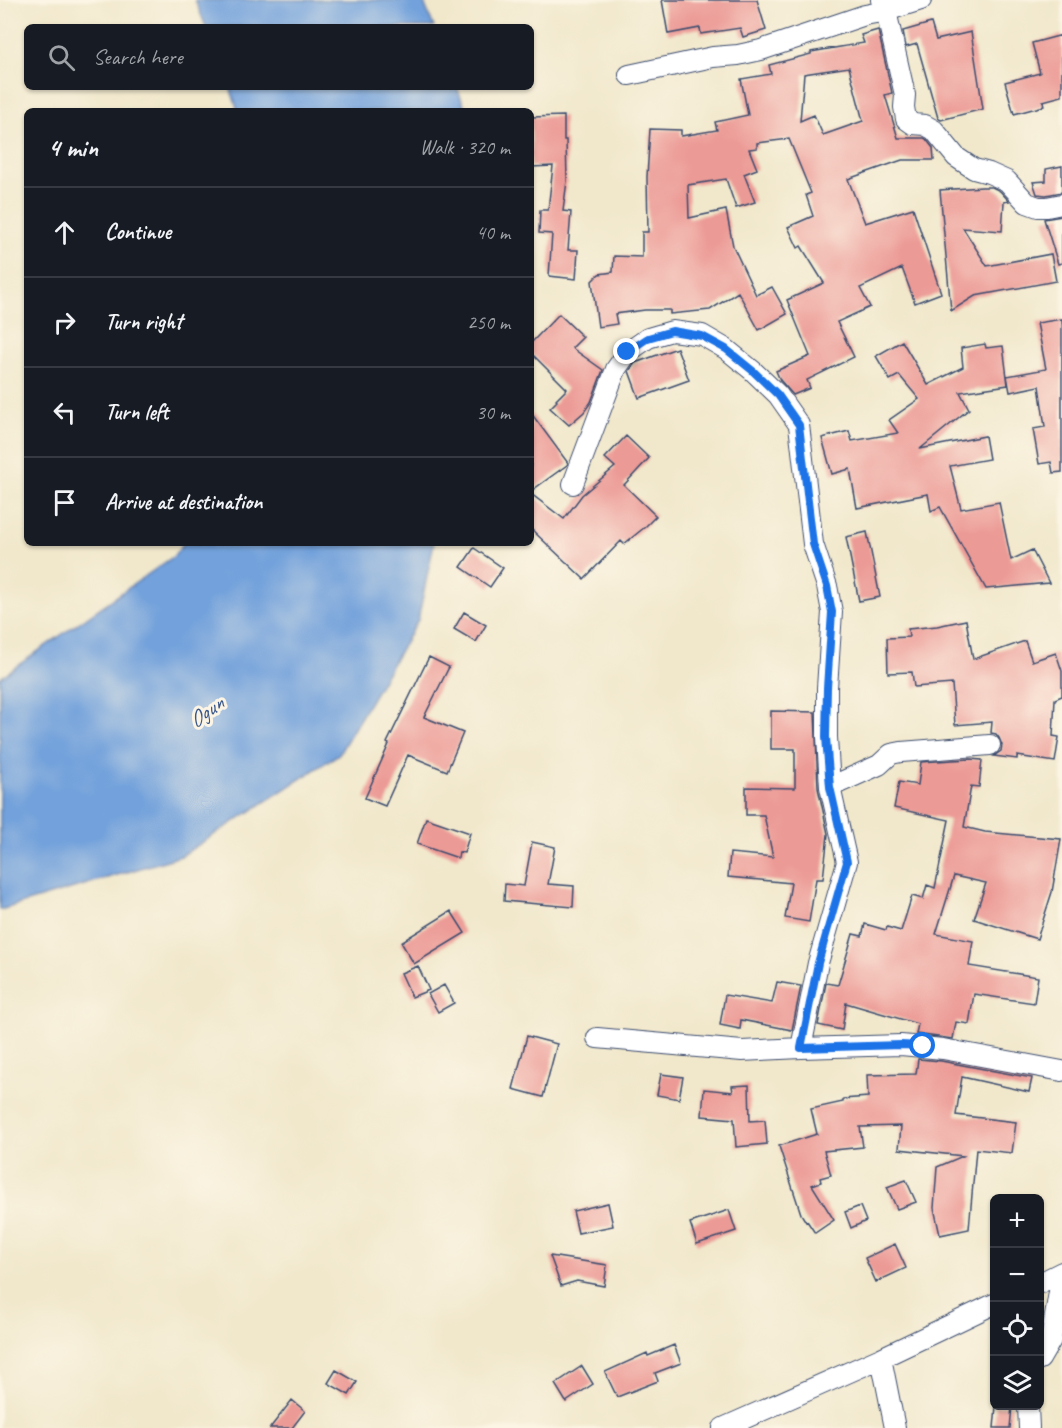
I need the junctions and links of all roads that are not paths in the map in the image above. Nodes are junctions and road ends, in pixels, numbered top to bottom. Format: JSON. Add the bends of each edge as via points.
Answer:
{"nodes":[{"id":1,"x":921,"y":0,"type":"edge"},
{"id":2,"x":884,"y":5,"type":"edge"},
{"id":3,"x":629,"y":75,"type":"dead end"},
{"id":4,"x":1062,"y":204,"type":"edge"},
{"id":5,"x":573,"y":484,"type":"dead end"},
{"id":6,"x":990,"y":745,"type":"dead end"},
{"id":7,"x":830,"y":787,"type":"junction"},
{"id":8,"x":597,"y":1038,"type":"dead end"},
{"id":9,"x":801,"y":1048,"type":"junction"},
{"id":10,"x":1062,"y":1071,"type":"edge"},
{"id":11,"x":1062,"y":1273,"type":"edge"},
{"id":12,"x":1044,"y":1281,"type":"edge"},
{"id":13,"x":990,"y":1306,"type":"edge"},
{"id":14,"x":1056,"y":1336,"type":"edge"},
{"id":15,"x":1042,"y":1356,"type":"edge"},
{"id":16,"x":881,"y":1358,"type":"junction"},
{"id":17,"x":1028,"y":1410,"type":"edge"},
{"id":18,"x":723,"y":1428,"type":"edge"},
{"id":19,"x":895,"y":1428,"type":"edge"},
{"id":20,"x":1029,"y":1428,"type":"edge"}],
"edges":[{"from":1,"to":2,"type":"street"},
{"from":2,"to":3,"type":"street","via":[[762,50]]},
{"from":2,"to":4,"type":"street","via":[[905,95],[906,118],[934,130],[956,157],[974,170],[1007,181],[1027,203],[1038,207]]},
{"from":5,"to":7,"type":"street","via":[[616,369],[627,352],[648,338],[672,331],[702,336],[726,349],[778,395],[799,425],[813,544],[832,612],[826,737]]},
{"from":6,"to":7,"type":"street","via":[[891,754],[879,765]]},
{"from":7,"to":9,"type":"street","via":[[847,862],[818,963]]},
{"from":8,"to":9,"type":"street","via":[[742,1052]]},
{"from":9,"to":10,"type":"street","via":[[923,1046]]},
{"from":11,"to":12,"type":"street"},
{"from":11,"to":14,"type":"street"},
{"from":13,"to":16,"type":"street"},
{"from":14,"to":15,"type":"street"},
{"from":16,"to":18,"type":"street"},
{"from":16,"to":19,"type":"street"},
{"from":17,"to":20,"type":"street"}]}
